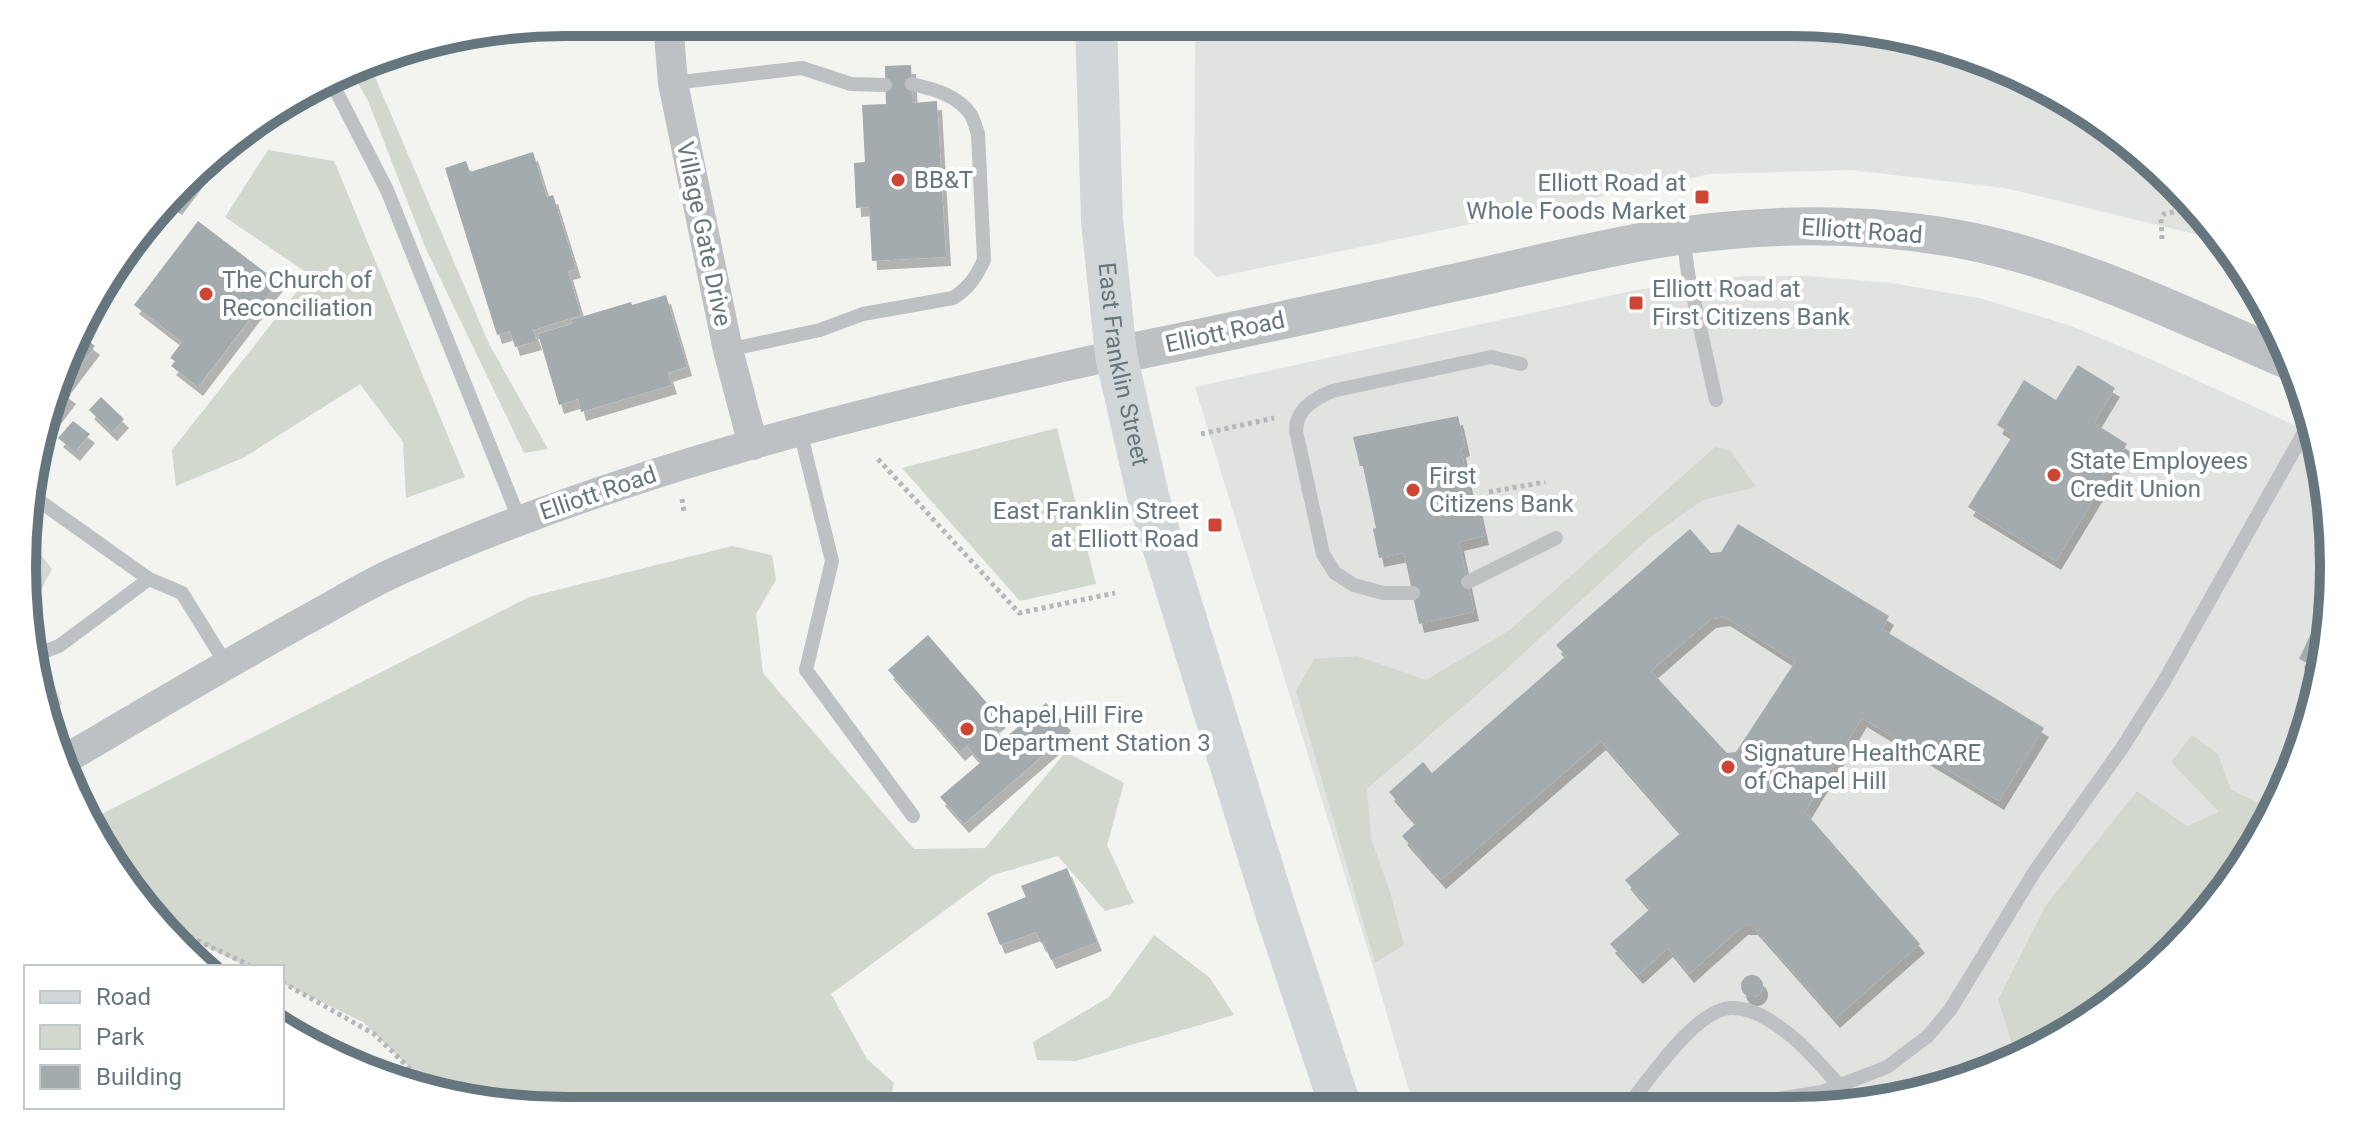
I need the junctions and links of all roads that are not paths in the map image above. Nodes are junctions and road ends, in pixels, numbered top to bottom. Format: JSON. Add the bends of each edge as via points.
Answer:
{"nodes":[{"id":1,"x":669,"y":36,"type":"edge"},
{"id":2,"x":1096,"y":36,"type":"edge"},
{"id":3,"x":673,"y":83,"type":"junction"},
{"id":4,"x":912,"y":84,"type":"dead end"},
{"id":5,"x":885,"y":85,"type":"dead end"},
{"id":6,"x":335,"y":89,"type":"edge"},
{"id":7,"x":1683,"y":236,"type":"junction"},
{"id":8,"x":728,"y":350,"type":"junction"},
{"id":9,"x":1116,"y":355,"type":"junction"},
{"id":10,"x":2276,"y":356,"type":"edge"},
{"id":11,"x":1521,"y":364,"type":"dead end"},
{"id":12,"x":1716,"y":400,"type":"dead end"},
{"id":13,"x":800,"y":431,"type":"junction"},
{"id":14,"x":2303,"y":434,"type":"edge"},
{"id":15,"x":753,"y":445,"type":"junction"},
{"id":16,"x":40,"y":502,"type":"edge"},
{"id":17,"x":520,"y":521,"type":"junction"},
{"id":18,"x":1556,"y":538,"type":"dead end"},
{"id":19,"x":149,"y":579,"type":"junction"},
{"id":20,"x":1468,"y":582,"type":"dead end"},
{"id":21,"x":1413,"y":593,"type":"dead end"},
{"id":22,"x":43,"y":652,"type":"edge"},
{"id":23,"x":226,"y":664,"type":"junction"},
{"id":24,"x":71,"y":756,"type":"edge"},
{"id":25,"x":913,"y":816,"type":"dead end"},
{"id":26,"x":1839,"y":1085,"type":"junction"},
{"id":27,"x":1337,"y":1097,"type":"edge"},
{"id":28,"x":1635,"y":1097,"type":"edge"},
{"id":29,"x":1790,"y":1097,"type":"edge"}],
"edges":[{"from":1,"to":3,"type":"street","name":"Village Gate Drive"},
{"from":2,"to":9,"type":"main road","name":"East Franklin Street","via":[[1102,220]]},
{"from":3,"to":5,"type":"lane","via":[[802,68],[851,84]]},
{"from":3,"to":8,"type":"street","name":"Village Gate Drive"},
{"from":4,"to":8,"type":"lane","via":[[940,90],[958,102],[971,114],[978,134],[984,260],[971,283],[953,298],[863,314],[820,330]]},
{"from":6,"to":17,"type":"lane","via":[[387,190]]},
{"from":7,"to":9,"type":"street","name":"Elliott Road"},
{"from":7,"to":10,"type":"street","name":"Elliott Road","via":[[1843,227],[1969,242],[2103,282]]},
{"from":7,"to":12,"type":"lane"},
{"from":8,"to":15,"type":"street","name":"Village Gate Drive"},
{"from":9,"to":13,"type":"street","name":"Elliott Road"},
{"from":9,"to":27,"type":"main road","name":"East Franklin Street","via":[[1149,500]]},
{"from":11,"to":21,"type":"lane","via":[[1491,357],[1332,391],[1299,415],[1296,431],[1323,554],[1335,573],[1383,593]]},
{"from":13,"to":15,"type":"street","name":"Elliott Road"},
{"from":13,"to":25,"type":"lane","via":[[832,561],[806,670]]},
{"from":14,"to":26,"type":"lane","via":[[2163,683],[2035,871],[1950,1010],[1928,1036],[1887,1067]]},
{"from":15,"to":17,"type":"street","name":"Elliott Road","via":[[650,474]]},
{"from":16,"to":19,"type":"lane"},
{"from":17,"to":23,"type":"street","name":"Elliott Road","via":[[392,573]]},
{"from":18,"to":20,"type":"lane"},
{"from":19,"to":22,"type":"lane","via":[[59,646]]},
{"from":19,"to":23,"type":"lane","via":[[182,593]]},
{"from":23,"to":24,"type":"street","name":"Elliott Road"},
{"from":26,"to":28,"type":"lane","via":[[1784,1029],[1752,1011],[1729,1008],[1709,1016],[1680,1040]]},
{"from":26,"to":29,"type":"lane"}]}
